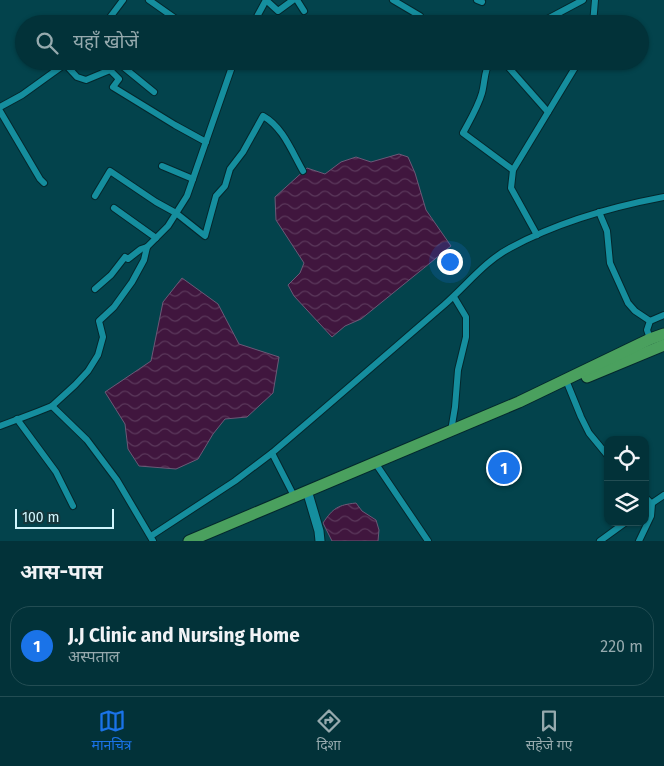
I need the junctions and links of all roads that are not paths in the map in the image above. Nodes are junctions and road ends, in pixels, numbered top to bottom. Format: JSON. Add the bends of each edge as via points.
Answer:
{"nodes":[{"id":1,"x":123,"y":0,"type":"edge"},
{"id":2,"x":149,"y":0,"type":"edge"},
{"id":3,"x":266,"y":0,"type":"edge"},
{"id":4,"x":293,"y":0,"type":"edge"},
{"id":5,"x":297,"y":0,"type":"edge"},
{"id":6,"x":393,"y":0,"type":"edge"},
{"id":7,"x":582,"y":0,"type":"edge"},
{"id":8,"x":594,"y":0,"type":"edge"},
{"id":9,"x":304,"y":11,"type":"dead end"},
{"id":10,"x":112,"y":15,"type":"edge"},
{"id":11,"x":170,"y":15,"type":"edge"},
{"id":12,"x":258,"y":15,"type":"edge"},
{"id":13,"x":418,"y":15,"type":"edge"},
{"id":14,"x":554,"y":15,"type":"edge"},
{"id":15,"x":593,"y":15,"type":"edge"},
{"id":16,"x":57,"y":70,"type":"edge"},
{"id":17,"x":71,"y":70,"type":"edge"},
{"id":18,"x":110,"y":70,"type":"edge"},
{"id":19,"x":110,"y":70,"type":"edge"},
{"id":20,"x":127,"y":70,"type":"edge"},
{"id":21,"x":231,"y":70,"type":"edge"},
{"id":22,"x":486,"y":70,"type":"edge"},
{"id":23,"x":511,"y":70,"type":"edge"},
{"id":24,"x":574,"y":70,"type":"edge"},
{"id":25,"x":154,"y":92,"type":"dead end"},
{"id":26,"x":0,"y":109,"type":"edge"},
{"id":27,"x":548,"y":112,"type":"junction"},
{"id":28,"x":206,"y":142,"type":"junction"},
{"id":29,"x":162,"y":166,"type":"dead end"},
{"id":30,"x":513,"y":170,"type":"junction"},
{"id":31,"x":303,"y":171,"type":"dead end"},
{"id":32,"x":193,"y":179,"type":"junction"},
{"id":33,"x":44,"y":183,"type":"dead end"},
{"id":34,"x":94,"y":196,"type":"dead end"},
{"id":35,"x":664,"y":196,"type":"edge"},
{"id":36,"x":114,"y":208,"type":"dead end"},
{"id":37,"x":599,"y":212,"type":"junction"},
{"id":38,"x":176,"y":213,"type":"junction"},
{"id":39,"x":537,"y":235,"type":"junction"},
{"id":40,"x":156,"y":238,"type":"junction"},
{"id":41,"x":147,"y":247,"type":"junction"},
{"id":42,"x":96,"y":290,"type":"dead end"},
{"id":43,"x":454,"y":297,"type":"junction"},
{"id":44,"x":664,"y":315,"type":"edge"},
{"id":45,"x":650,"y":321,"type":"junction"},
{"id":46,"x":664,"y":334,"type":"edge"},
{"id":47,"x":656,"y":344,"type":"edge"},
{"id":48,"x":568,"y":385,"type":"junction"},
{"id":49,"x":52,"y":406,"type":"junction"},
{"id":50,"x":17,"y":419,"type":"junction"},
{"id":51,"x":0,"y":426,"type":"edge"},
{"id":52,"x":450,"y":431,"type":"junction"},
{"id":53,"x":604,"y":451,"type":"edge"},
{"id":54,"x":272,"y":453,"type":"junction"},
{"id":55,"x":378,"y":466,"type":"junction"},
{"id":56,"x":664,"y":495,"type":"edge"},
{"id":57,"x":309,"y":497,"type":"junction"},
{"id":58,"x":295,"y":499,"type":"junction"},
{"id":59,"x":649,"y":501,"type":"edge"},
{"id":60,"x":652,"y":504,"type":"junction"},
{"id":61,"x":73,"y":506,"type":"dead end"},
{"id":62,"x":649,"y":506,"type":"edge"},
{"id":63,"x":621,"y":526,"type":"edge"},
{"id":64,"x":152,"y":539,"type":"edge"},
{"id":65,"x":189,"y":541,"type":"edge"},
{"id":66,"x":201,"y":541,"type":"edge"},
{"id":67,"x":320,"y":541,"type":"edge"},
{"id":68,"x":428,"y":541,"type":"edge"},
{"id":69,"x":600,"y":541,"type":"edge"},
{"id":70,"x":639,"y":541,"type":"edge"}],
"edges":[{"from":1,"to":10,"type":"street"},
{"from":2,"to":11,"type":"street"},
{"from":3,"to":4,"type":"street","via":[[278,11]]},
{"from":3,"to":12,"type":"street"},
{"from":5,"to":9,"type":"street"},
{"from":6,"to":13,"type":"street"},
{"from":7,"to":14,"type":"street"},
{"from":8,"to":15,"type":"street"},
{"from":16,"to":26,"type":"street"},
{"from":17,"to":19,"type":"street","via":[[86,80]]},
{"from":18,"to":28,"type":"street","via":[[119,79],[113,87]]},
{"from":20,"to":25,"type":"street"},
{"from":21,"to":28,"type":"street"},
{"from":22,"to":30,"type":"street","via":[[478,107],[463,133]]},
{"from":23,"to":27,"type":"street"},
{"from":24,"to":27,"type":"street"},
{"from":26,"to":33,"type":"street"},
{"from":27,"to":30,"type":"street"},
{"from":28,"to":32,"type":"street"},
{"from":29,"to":32,"type":"street"},
{"from":30,"to":39,"type":"street","via":[[511,188]]},
{"from":31,"to":38,"type":"street","via":[[282,134],[263,116],[230,168],[225,186],[216,196],[205,236]]},
{"from":32,"to":38,"type":"street"},
{"from":34,"to":38,"type":"street","via":[[110,171]]},
{"from":35,"to":37,"type":"street"},
{"from":36,"to":40,"type":"street"},
{"from":37,"to":39,"type":"street"},
{"from":37,"to":45,"type":"street","via":[[607,231],[610,263],[628,303],[635,312]]},
{"from":38,"to":40,"type":"street"},
{"from":39,"to":43,"type":"street","via":[[508,249]]},
{"from":40,"to":41,"type":"street"},
{"from":41,"to":42,"type":"street","via":[[128,259],[125,257]]},
{"from":41,"to":49,"type":"street","via":[[132,282],[99,321],[103,337],[98,355],[75,385]]},
{"from":43,"to":52,"type":"street","via":[[466,317],[466,337]]},
{"from":43,"to":54,"type":"street"},
{"from":44,"to":45,"type":"street"},
{"from":45,"to":47,"type":"street","via":[[647,330]]},
{"from":46,"to":47,"type":"highway"},
{"from":47,"to":48,"type":"highway"},
{"from":47,"to":52,"type":"highway"},
{"from":48,"to":53,"type":"street","via":[[589,433]]},
{"from":48,"to":55,"type":"highway","via":[[467,431]]},
{"from":49,"to":50,"type":"street"},
{"from":49,"to":64,"type":"street","via":[[87,440],[117,480]]},
{"from":50,"to":51,"type":"street"},
{"from":50,"to":61,"type":"street","via":[[56,472]]},
{"from":52,"to":58,"type":"highway"},
{"from":54,"to":58,"type":"street"},
{"from":54,"to":64,"type":"street"},
{"from":55,"to":57,"type":"highway"},
{"from":55,"to":68,"type":"street"},
{"from":56,"to":60,"type":"street"},
{"from":57,"to":58,"type":"highway"},
{"from":57,"to":67,"type":"street"},
{"from":58,"to":65,"type":"highway"},
{"from":58,"to":66,"type":"highway"},
{"from":59,"to":60,"type":"street"},
{"from":60,"to":62,"type":"street"},
{"from":60,"to":70,"type":"street","via":[[651,516]]},
{"from":63,"to":69,"type":"street"}]}
